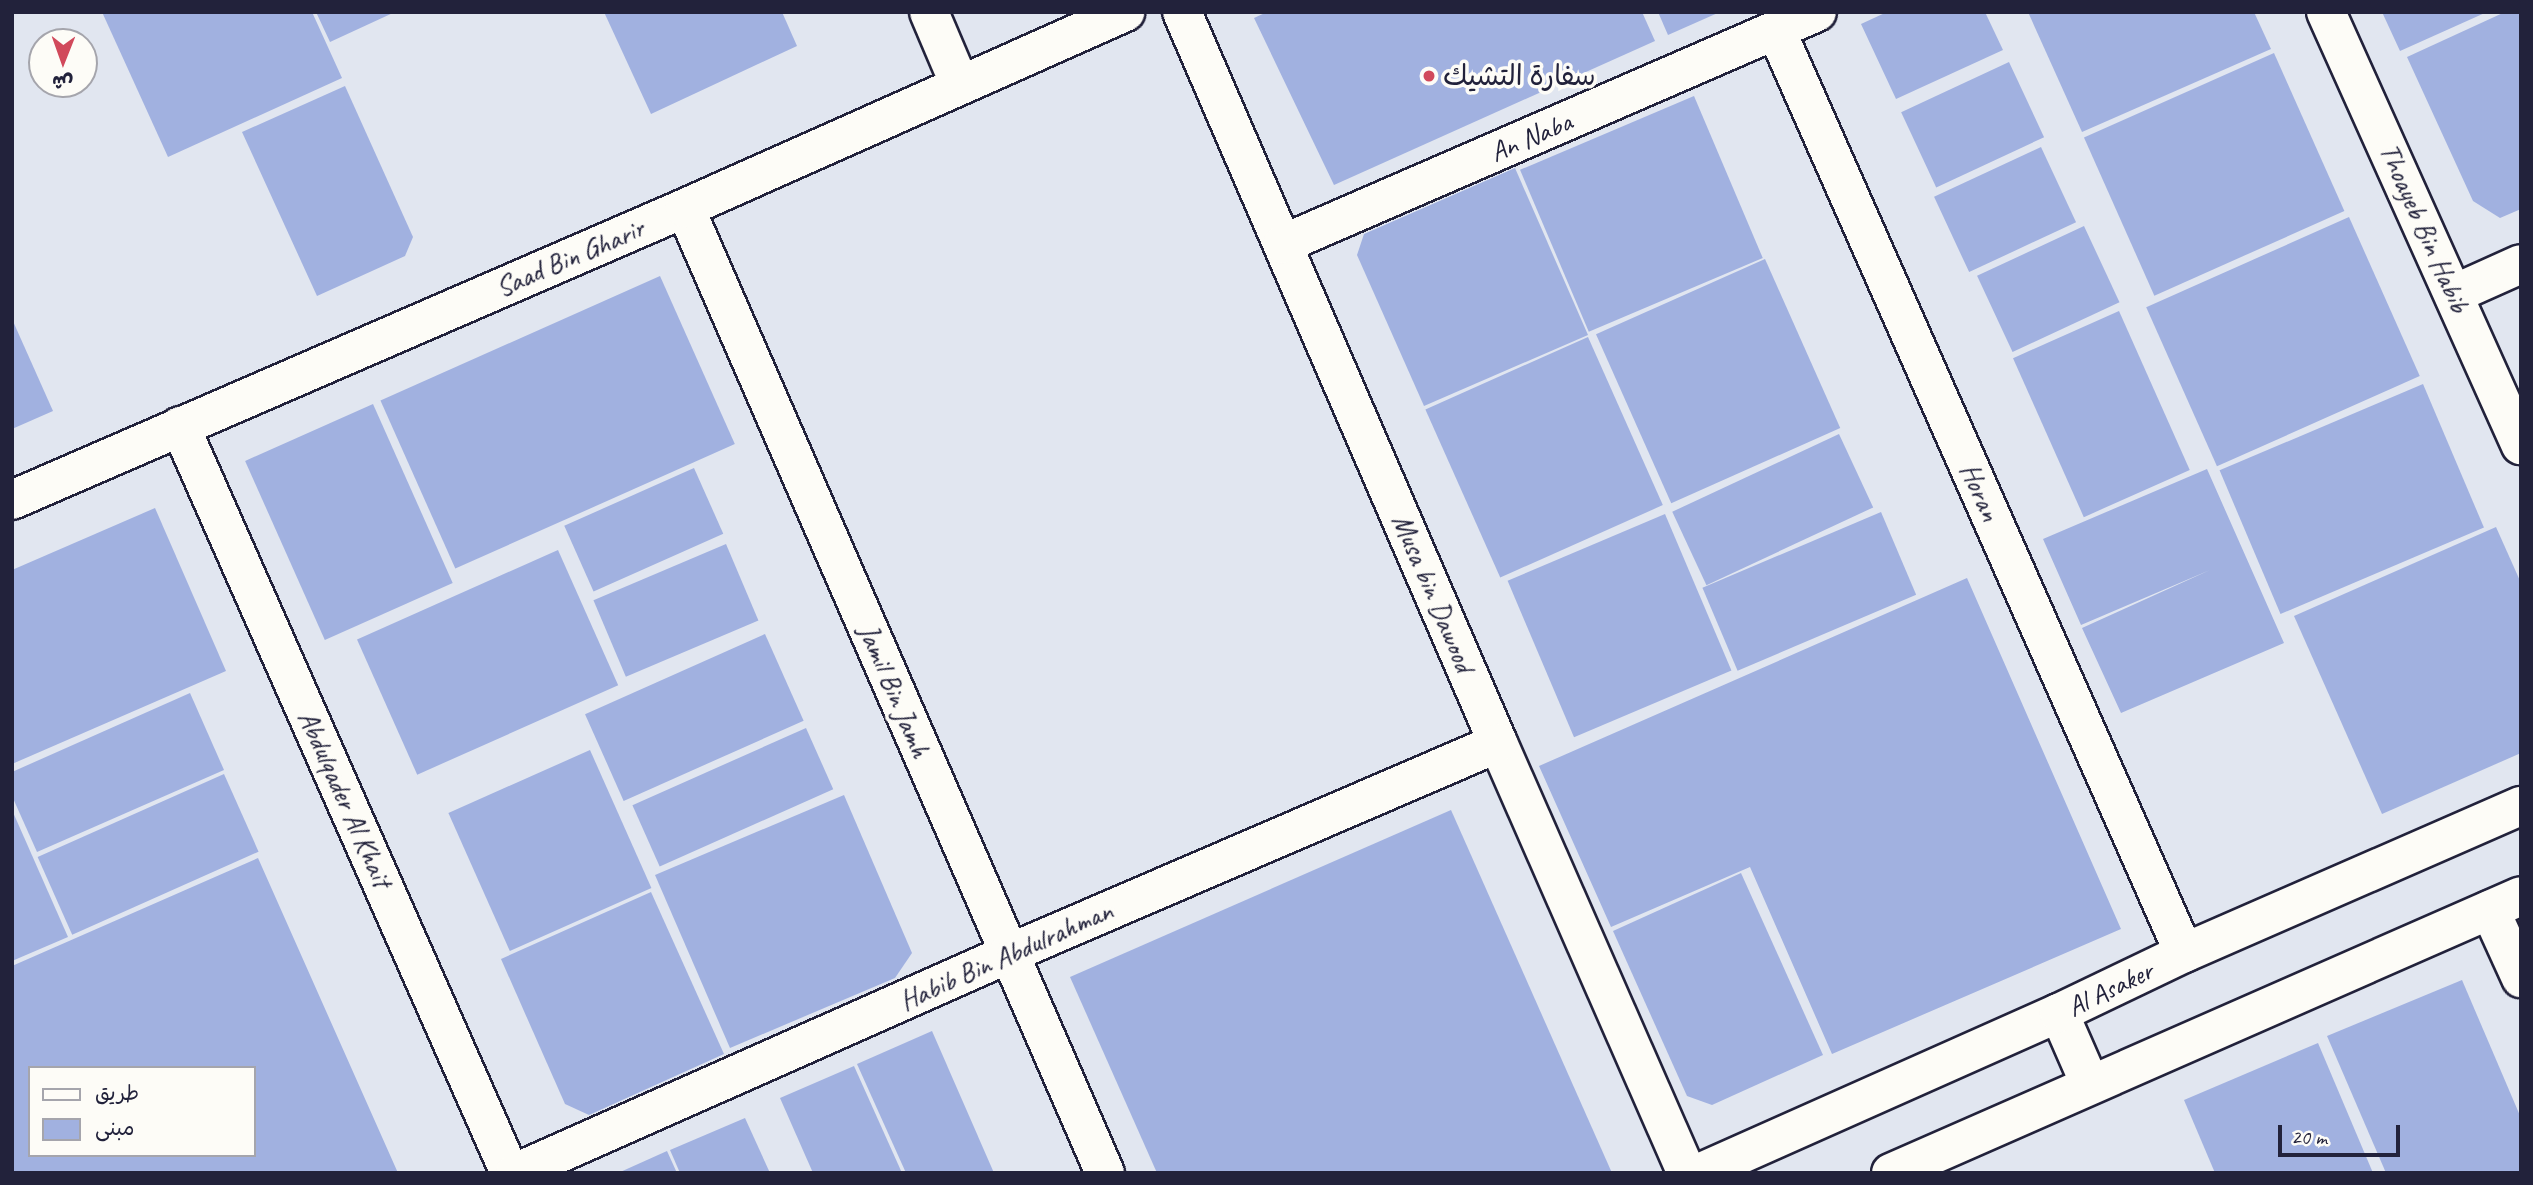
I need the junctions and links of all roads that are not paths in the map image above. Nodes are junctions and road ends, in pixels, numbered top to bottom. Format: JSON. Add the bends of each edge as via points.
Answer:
{"nodes":[{"id":1,"x":929,"y":12,"type":"edge"},
{"id":2,"x":1125,"y":12,"type":"edge"},
{"id":3,"x":1182,"y":12,"type":"edge"},
{"id":4,"x":1817,"y":12,"type":"edge"},
{"id":5,"x":2326,"y":12,"type":"edge"},
{"id":6,"x":1776,"y":30,"type":"junction"},
{"id":7,"x":961,"y":85,"type":"junction"},
{"id":8,"x":685,"y":208,"type":"junction"},
{"id":9,"x":1283,"y":244,"type":"junction"},
{"id":10,"x":2521,"y":264,"type":"edge"},
{"id":11,"x":2454,"y":294,"type":"junction"},
{"id":12,"x":180,"y":426,"type":"junction"},
{"id":13,"x":2521,"y":444,"type":"edge"},
{"id":14,"x":12,"y":500,"type":"edge"},
{"id":15,"x":1497,"y":743,"type":"junction"},
{"id":16,"x":2521,"y":806,"type":"edge"},
{"id":17,"x":2505,"y":903,"type":"edge"},
{"id":18,"x":2184,"y":953,"type":"junction"},
{"id":19,"x":1008,"y":954,"type":"junction"},
{"id":20,"x":2521,"y":978,"type":"edge"},
{"id":21,"x":2059,"y":1013,"type":"junction"},
{"id":22,"x":2090,"y":1084,"type":"junction"},
{"id":23,"x":510,"y":1173,"type":"edge"},
{"id":24,"x":515,"y":1173,"type":"edge"},
{"id":25,"x":1105,"y":1173,"type":"edge"},
{"id":26,"x":1687,"y":1173,"type":"edge"},
{"id":27,"x":1699,"y":1173,"type":"edge"},
{"id":28,"x":1891,"y":1173,"type":"edge"}],
"edges":[{"from":1,"to":7,"type":"street"},
{"from":2,"to":7,"type":"street","name":"Saad Bin Gharir"},
{"from":3,"to":9,"type":"street","name":"Musa bin Dawood"},
{"from":4,"to":6,"type":"street","name":"An Naba"},
{"from":5,"to":11,"type":"street","name":"Thoayeb Bin Habib"},
{"from":6,"to":9,"type":"street","name":"An Naba"},
{"from":6,"to":18,"type":"street","name":"Horan"},
{"from":7,"to":8,"type":"street","name":"Saad Bin Gharir"},
{"from":8,"to":12,"type":"street","name":"Saad Bin Gharir"},
{"from":8,"to":19,"type":"street","name":"Jamil Bin Jamh"},
{"from":9,"to":15,"type":"street","name":"Musa bin Dawood"},
{"from":10,"to":11,"type":"street"},
{"from":11,"to":13,"type":"street","name":"Thoayeb Bin Habib"},
{"from":12,"to":14,"type":"street","name":"Saad Bin Gharir"},
{"from":12,"to":23,"type":"street","name":"Abdulqader Al Khait"},
{"from":15,"to":19,"type":"street","name":"Habib Bin Abdulrahman"},
{"from":15,"to":26,"type":"street","name":"Musa bin Dawood"},
{"from":16,"to":18,"type":"street","name":"Al Asaker"},
{"from":17,"to":20,"type":"street"},
{"from":17,"to":22,"type":"street"},
{"from":18,"to":21,"type":"street","name":"Al Asaker"},
{"from":19,"to":24,"type":"street","name":"Habib Bin Abdulrahman"},
{"from":19,"to":25,"type":"street","name":"Jamil Bin Jamh"},
{"from":21,"to":22,"type":"street"},
{"from":21,"to":27,"type":"street","name":"Al Asaker"},
{"from":22,"to":28,"type":"street"}]}
